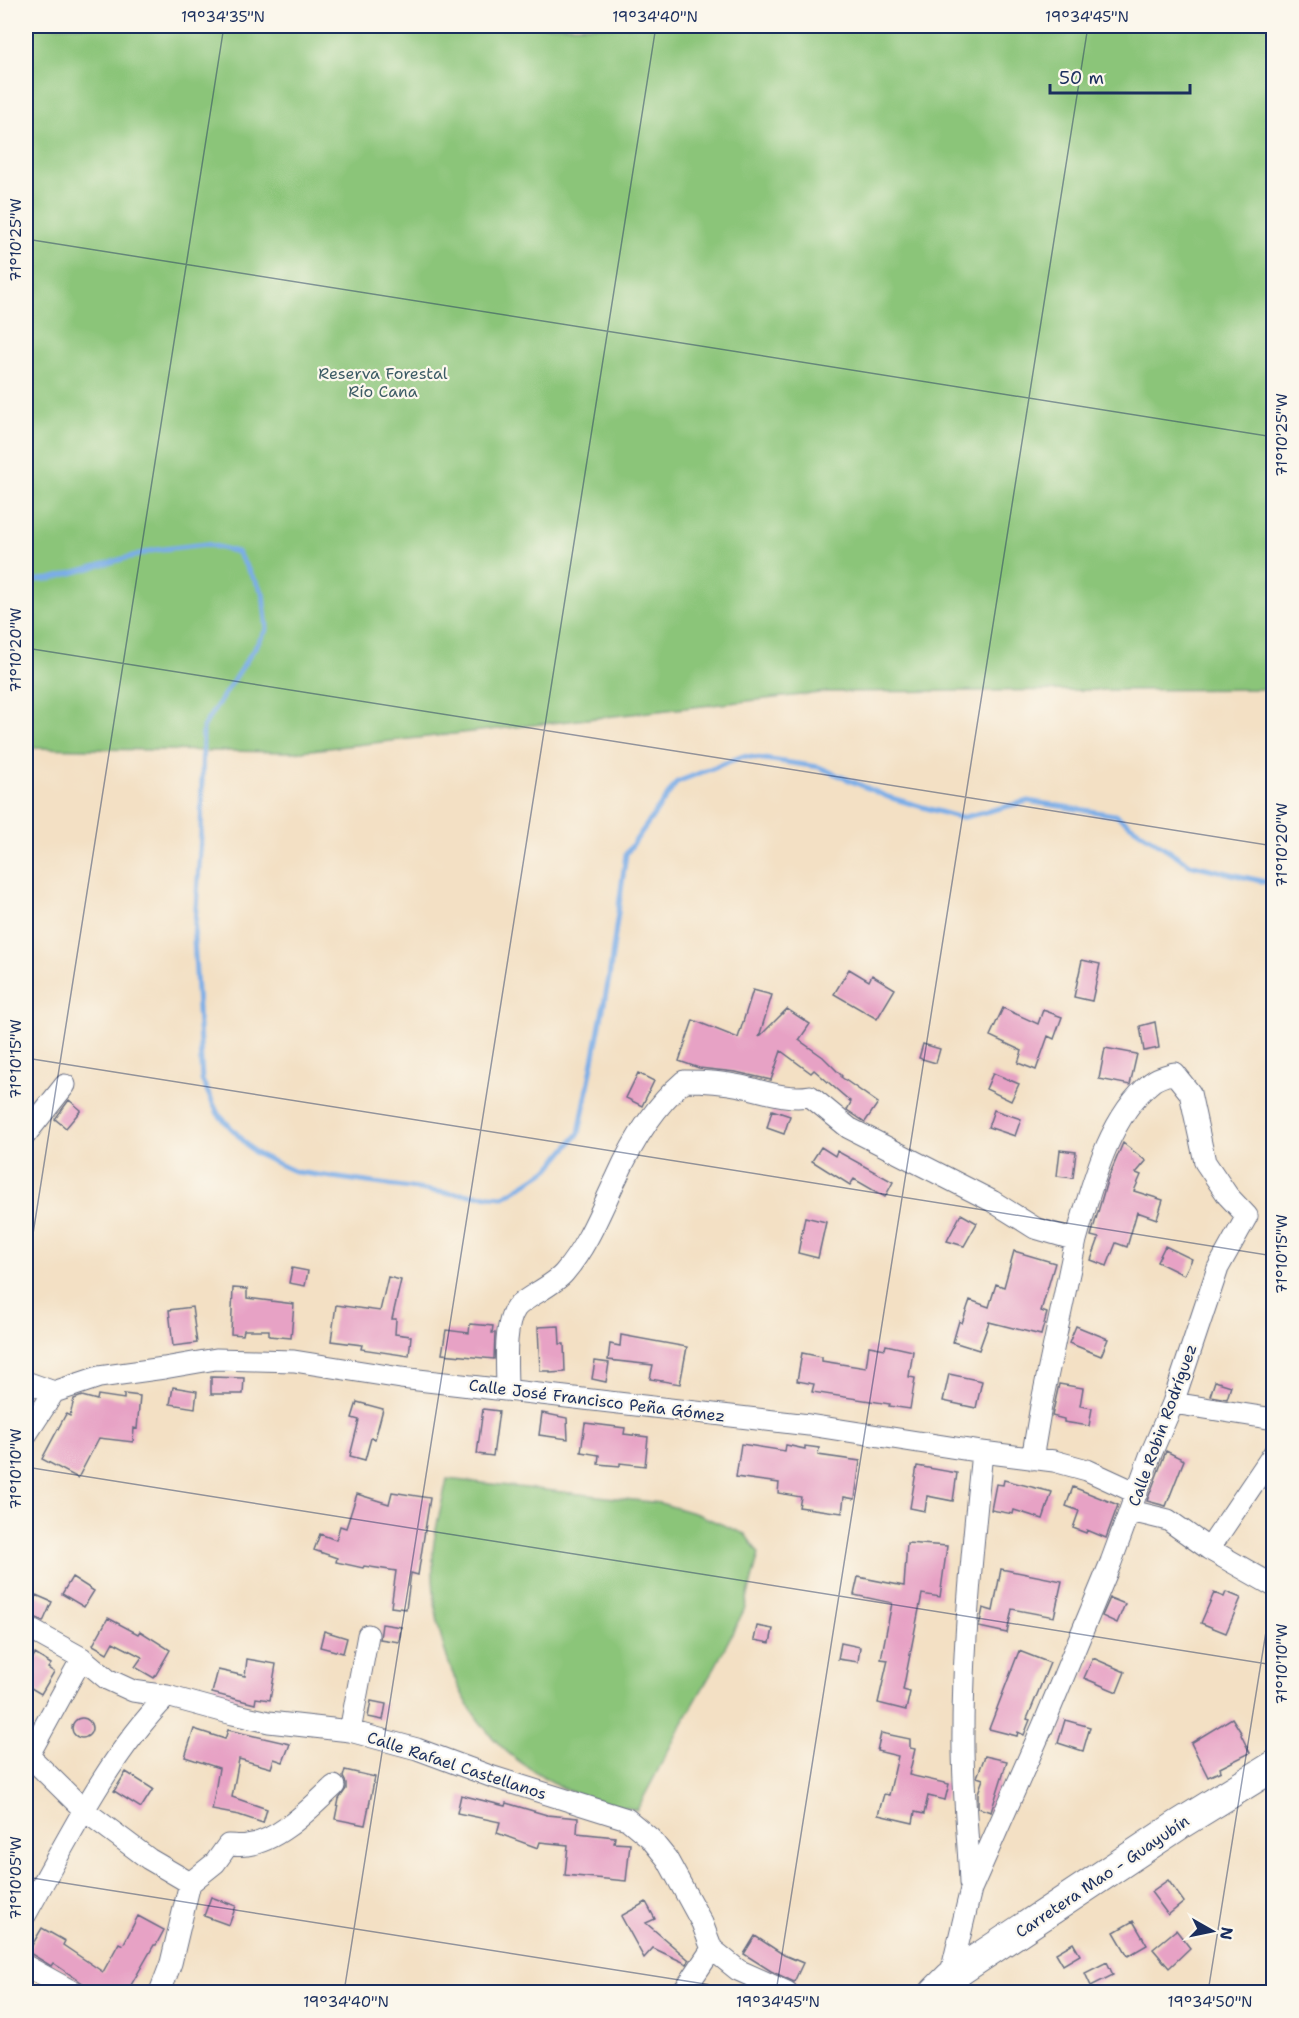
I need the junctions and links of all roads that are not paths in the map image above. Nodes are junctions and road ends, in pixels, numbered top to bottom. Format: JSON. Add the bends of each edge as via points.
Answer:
{"nodes":[{"id":1,"x":64,"y":1085,"type":"dead end"},
{"id":2,"x":26,"y":1134,"type":"edge"},
{"id":3,"x":1076,"y":1240,"type":"junction"},
{"id":4,"x":26,"y":1382,"type":"edge"},
{"id":5,"x":507,"y":1389,"type":"junction"},
{"id":6,"x":54,"y":1392,"type":"junction"},
{"id":7,"x":1173,"y":1403,"type":"junction"},
{"id":8,"x":1274,"y":1419,"type":"edge"},
{"id":9,"x":26,"y":1435,"type":"edge"},
{"id":10,"x":982,"y":1452,"type":"junction"},
{"id":11,"x":1274,"y":1453,"type":"edge"},
{"id":12,"x":1032,"y":1459,"type":"junction"},
{"id":13,"x":1134,"y":1502,"type":"junction"},
{"id":14,"x":1209,"y":1549,"type":"junction"},
{"id":15,"x":1274,"y":1586,"type":"edge"},
{"id":16,"x":26,"y":1627,"type":"edge"},
{"id":17,"x":368,"y":1635,"type":"dead end"},
{"id":18,"x":82,"y":1658,"type":"junction"},
{"id":19,"x":167,"y":1696,"type":"junction"},
{"id":20,"x":350,"y":1731,"type":"junction"},
{"id":21,"x":26,"y":1756,"type":"edge"},
{"id":22,"x":1274,"y":1766,"type":"edge"},
{"id":23,"x":334,"y":1786,"type":"dead end"},
{"id":24,"x":85,"y":1811,"type":"junction"},
{"id":25,"x":190,"y":1883,"type":"junction"},
{"id":26,"x":970,"y":1889,"type":"junction"},
{"id":27,"x":26,"y":1914,"type":"edge"},
{"id":28,"x":712,"y":1949,"type":"junction"},
{"id":29,"x":26,"y":1966,"type":"edge"},
{"id":30,"x":942,"y":1985,"type":"edge"},
{"id":31,"x":73,"y":1992,"type":"edge"},
{"id":32,"x":160,"y":1992,"type":"edge"},
{"id":33,"x":683,"y":1992,"type":"edge"},
{"id":34,"x":787,"y":1992,"type":"edge"}],
"edges":[{"from":1,"to":2,"type":"street"},
{"from":3,"to":5,"type":"street","via":[[1035,1228],[992,1201],[849,1128],[810,1096],[794,1099],[740,1086],[684,1081],[665,1097],[645,1125],[596,1226],[563,1274],[516,1308],[509,1326]]},
{"from":3,"to":7,"type":"street","name":"Calle Robin Rodríguez","via":[[1105,1150],[1131,1104],[1154,1080],[1174,1073],[1190,1093],[1205,1162],[1247,1216],[1218,1268]]},
{"from":3,"to":12,"type":"street"},
{"from":4,"to":6,"type":"street"},
{"from":5,"to":6,"type":"street","name":"Calle José Francisco Peña Gómez","via":[[294,1361],[216,1359],[99,1377]]},
{"from":5,"to":10,"type":"street","name":"Calle José Francisco Peña Gómez","via":[[809,1425]]},
{"from":6,"to":9,"type":"street"},
{"from":7,"to":8,"type":"street"},
{"from":7,"to":13,"type":"street","name":"Calle Robin Rodríguez"},
{"from":10,"to":12,"type":"street","name":"Calle José Francisco Peña Gómez"},
{"from":10,"to":26,"type":"street","via":[[963,1693]]},
{"from":11,"to":14,"type":"street"},
{"from":12,"to":13,"type":"street","name":"Calle José Francisco Peña Gómez","via":[[1087,1470]]},
{"from":13,"to":14,"type":"street","name":"Calle José Francisco Peña Gómez"},
{"from":13,"to":26,"type":"street","name":"Calle Robin Rodríguez","via":[[1043,1726]]},
{"from":14,"to":15,"type":"street","name":"Calle José Francisco Peña Gómez"},
{"from":16,"to":18,"type":"street","name":"Calle Rafael Castellanos"},
{"from":17,"to":20,"type":"street"},
{"from":18,"to":19,"type":"street","name":"Calle Rafael Castellanos","via":[[107,1679],[134,1691]]},
{"from":18,"to":21,"type":"street"},
{"from":19,"to":20,"type":"street","name":"Calle Rafael Castellanos","via":[[268,1722]]},
{"from":19,"to":24,"type":"street","via":[[119,1754]]},
{"from":20,"to":28,"type":"street","name":"Calle Rafael Castellanos","via":[[417,1749],[627,1820],[650,1838],[667,1859]]},
{"from":21,"to":24,"type":"street"},
{"from":22,"to":30,"type":"main road","name":"Carretera Mao - Guayubín","via":[[1180,1824]]},
{"from":23,"to":25,"type":"street","via":[[276,1835],[249,1845],[228,1845],[215,1863]]},
{"from":24,"to":25,"type":"street","via":[[149,1859]]},
{"from":24,"to":27,"type":"street"},
{"from":25,"to":32,"type":"street"},
{"from":26,"to":30,"type":"street","name":"Calle Robin Rodríguez"},
{"from":28,"to":33,"type":"street"},
{"from":28,"to":34,"type":"street","name":"Calle Rafael Castellanos","via":[[738,1970]]},
{"from":29,"to":31,"type":"street"}]}
